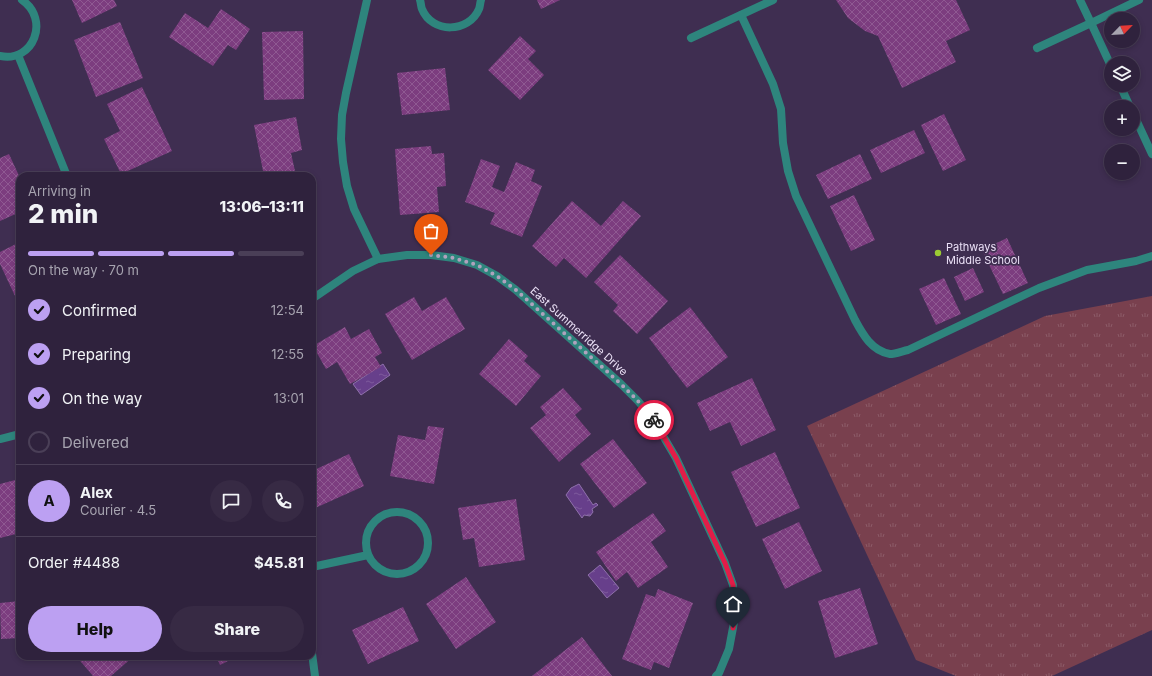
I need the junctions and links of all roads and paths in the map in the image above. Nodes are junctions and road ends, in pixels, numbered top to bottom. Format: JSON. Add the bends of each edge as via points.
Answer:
{"nodes":[{"id":1,"x":22,"y":0,"type":"edge"},
{"id":2,"x":367,"y":0,"type":"edge"},
{"id":3,"x":420,"y":0,"type":"edge"},
{"id":4,"x":481,"y":0,"type":"edge"},
{"id":5,"x":773,"y":0,"type":"edge"},
{"id":6,"x":1080,"y":0,"type":"edge"},
{"id":7,"x":1138,"y":0,"type":"edge"},
{"id":8,"x":741,"y":15,"type":"junction"},
{"id":9,"x":1091,"y":23,"type":"junction"},
{"id":10,"x":691,"y":38,"type":"dead end"},
{"id":11,"x":1037,"y":48,"type":"dead end"},
{"id":12,"x":18,"y":55,"type":"junction"},
{"id":13,"x":0,"y":56,"type":"edge"},
{"id":14,"x":1106,"y":56,"type":"edge"},
{"id":15,"x":1140,"y":128,"type":"edge"},
{"id":16,"x":1152,"y":154,"type":"edge"},
{"id":17,"x":65,"y":172,"type":"edge"},
{"id":18,"x":1152,"y":256,"type":"edge"},
{"id":19,"x":378,"y":259,"type":"junction"},
{"id":20,"x":316,"y":296,"type":"edge"},
{"id":21,"x":16,"y":435,"type":"edge"},
{"id":22,"x":0,"y":439,"type":"edge"},
{"id":23,"x":368,"y":555,"type":"junction"},
{"id":24,"x":316,"y":566,"type":"edge"},
{"id":25,"x":313,"y":660,"type":"edge"},
{"id":26,"x":315,"y":676,"type":"edge"},
{"id":27,"x":716,"y":676,"type":"edge"}],
"edges":[{"from":1,"to":12,"type":"street","via":[[34,14],[37,26],[35,38],[28,48]]},
{"from":2,"to":19,"type":"street","via":[[342,115],[341,139],[347,186],[354,209]]},
{"from":3,"to":4,"type":"street","via":[[422,9],[429,19],[439,26],[451,28],[462,26],[473,19]]},
{"from":5,"to":8,"type":"street"},
{"from":6,"to":9,"type":"street"},
{"from":7,"to":9,"type":"street"},
{"from":8,"to":10,"type":"street"},
{"from":8,"to":18,"type":"street","via":[[773,84],[781,109],[783,144],[796,196],[863,336],[876,349],[891,354],[908,350],[1039,288],[1087,270]]},
{"from":9,"to":11,"type":"street"},
{"from":9,"to":14,"type":"street"},
{"from":12,"to":13,"type":"street"},
{"from":12,"to":17,"type":"street"},
{"from":15,"to":16,"type":"street"},
{"from":19,"to":20,"type":"street","name":"East Summerridge Drive","via":[[353,271]]},
{"from":19,"to":27,"type":"street","name":"East Summerridge Drive","via":[[431,255],[454,258],[477,265],[497,276],[621,384],[653,419],[676,458],[733,585],[735,617],[729,649]]},
{"from":21,"to":22,"type":"street"},
{"from":23,"to":23,"type":"street","via":[[375,565],[385,572],[409,572],[419,565],[426,554],[428,543],[425,531],[418,521],[408,514],[396,512],[384,515],[375,521],[368,531]]},
{"from":23,"to":24,"type":"street"},
{"from":25,"to":26,"type":"street"}]}
